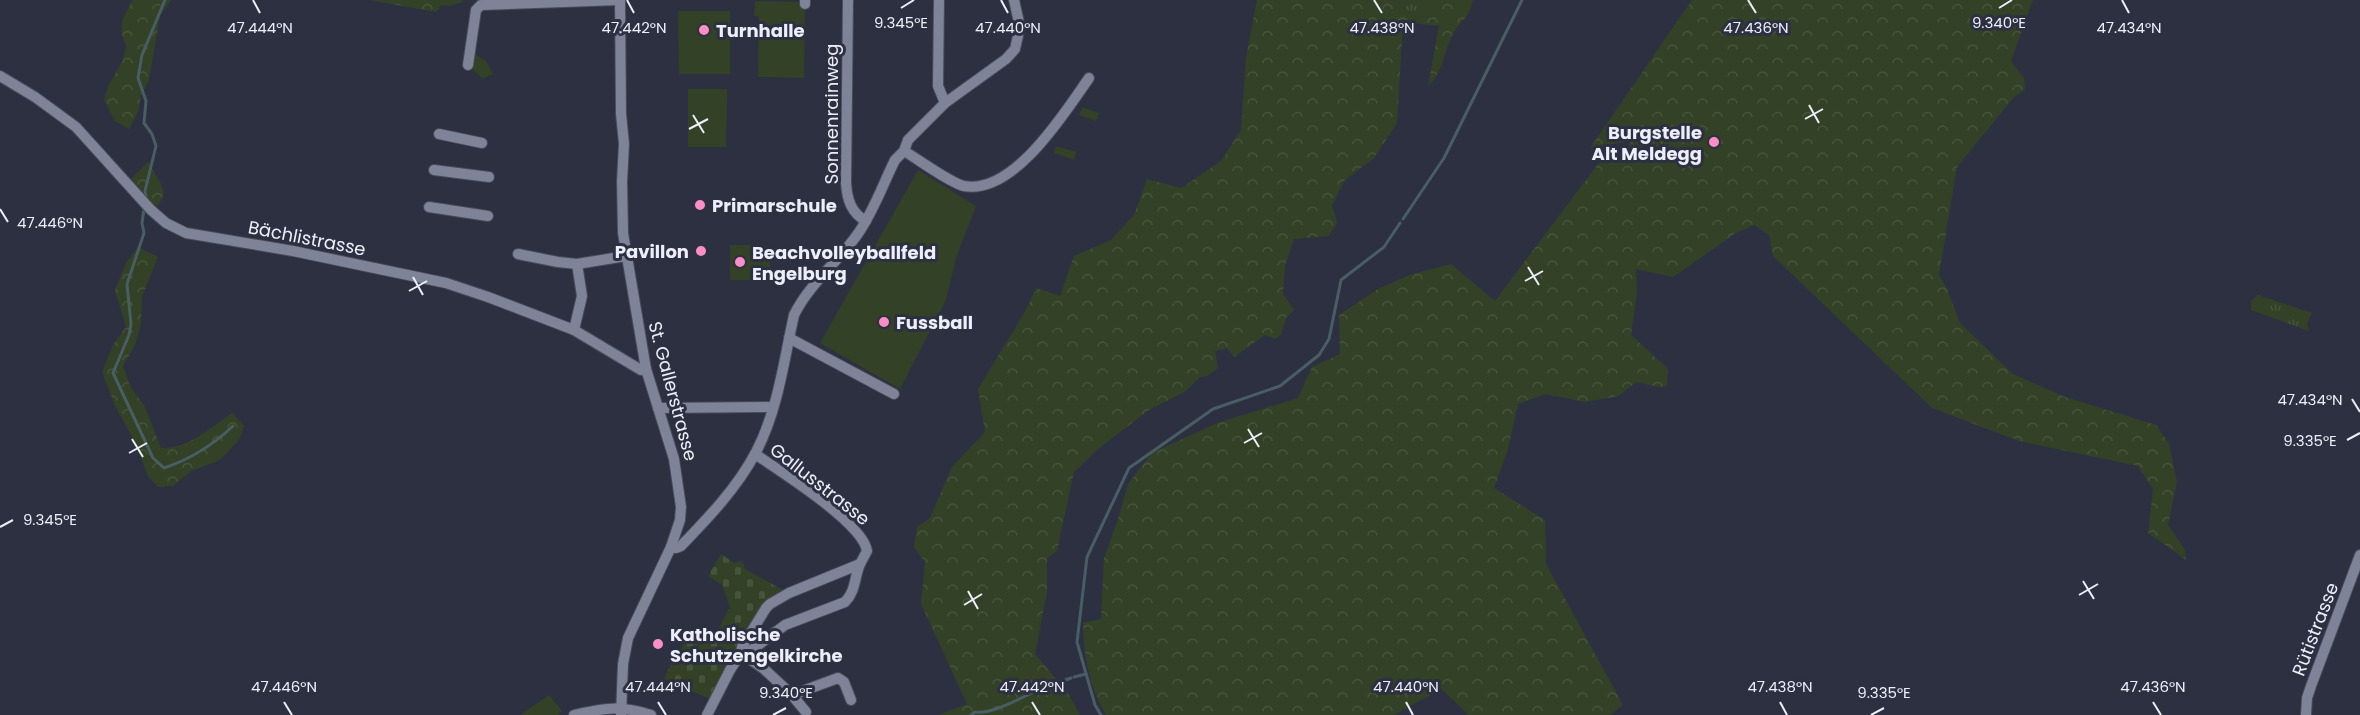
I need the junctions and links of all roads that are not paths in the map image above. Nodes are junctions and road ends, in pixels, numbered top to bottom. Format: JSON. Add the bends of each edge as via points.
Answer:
{"nodes":[{"id":1,"x":619,"y":0,"type":"edge"},
{"id":2,"x":848,"y":0,"type":"edge"},
{"id":3,"x":939,"y":0,"type":"edge"},
{"id":4,"x":1014,"y":0,"type":"edge"},
{"id":5,"x":468,"y":65,"type":"dead end"},
{"id":6,"x":0,"y":76,"type":"edge"},
{"id":7,"x":1089,"y":78,"type":"dead end"},
{"id":8,"x":945,"y":103,"type":"junction"},
{"id":9,"x":439,"y":134,"type":"dead end"},
{"id":10,"x":482,"y":143,"type":"dead end"},
{"id":11,"x":904,"y":151,"type":"junction"},
{"id":12,"x":434,"y":170,"type":"dead end"},
{"id":13,"x":489,"y":177,"type":"dead end"},
{"id":14,"x":429,"y":207,"type":"dead end"},
{"id":15,"x":488,"y":216,"type":"dead end"},
{"id":16,"x":866,"y":221,"type":"junction"},
{"id":17,"x":518,"y":254,"type":"dead end"},
{"id":18,"x":626,"y":256,"type":"junction"},
{"id":19,"x":577,"y":264,"type":"junction"},
{"id":20,"x":574,"y":330,"type":"junction"},
{"id":21,"x":789,"y":338,"type":"junction"},
{"id":22,"x":646,"y":369,"type":"junction"},
{"id":23,"x":894,"y":394,"type":"dead end"},
{"id":24,"x":772,"y":407,"type":"junction"},
{"id":25,"x":658,"y":408,"type":"junction"},
{"id":26,"x":755,"y":454,"type":"junction"},
{"id":27,"x":671,"y":547,"type":"junction"},
{"id":28,"x":2360,"y":555,"type":"edge"},
{"id":29,"x":860,"y":564,"type":"junction"},
{"id":30,"x":741,"y":653,"type":"junction"},
{"id":31,"x":792,"y":695,"type":"junction"},
{"id":32,"x":851,"y":700,"type":"dead end"},
{"id":33,"x":622,"y":711,"type":"edge"},
{"id":34,"x":806,"y":712,"type":"dead end"},
{"id":35,"x":574,"y":715,"type":"edge"},
{"id":36,"x":651,"y":715,"type":"edge"},
{"id":37,"x":706,"y":715,"type":"edge"},
{"id":38,"x":2306,"y":715,"type":"edge"}],
"edges":[{"from":1,"to":5,"type":"street","via":[[481,4],[476,10]]},
{"from":1,"to":18,"type":"street","name":"St. Gallerstrasse"},
{"from":2,"to":16,"type":"street","name":"Sonnenrainweg","via":[[846,183],[849,204]]},
{"from":3,"to":8,"type":"street","via":[[938,86]]},
{"from":4,"to":8,"type":"street","via":[[1020,27],[1016,50]]},
{"from":6,"to":20,"type":"street","name":"Bächlistrasse","via":[[76,127],[151,210],[186,233],[446,283]]},
{"from":7,"to":11,"type":"street","via":[[1045,139],[1023,161],[988,184],[962,185]]},
{"from":8,"to":11,"type":"street","via":[[908,140]]},
{"from":9,"to":10,"type":"street"},
{"from":11,"to":16,"type":"street","via":[[895,160]]},
{"from":12,"to":13,"type":"street"},
{"from":14,"to":15,"type":"street"},
{"from":16,"to":21,"type":"street","via":[[847,248],[813,283],[794,315]]},
{"from":17,"to":19,"type":"street"},
{"from":18,"to":19,"type":"street"},
{"from":18,"to":22,"type":"street","name":"St. Gallerstrasse"},
{"from":19,"to":20,"type":"street","via":[[582,296]]},
{"from":20,"to":22,"type":"street","name":"Bächlistrasse","via":[[641,370]]},
{"from":21,"to":23,"type":"street"},
{"from":21,"to":24,"type":"street"},
{"from":22,"to":25,"type":"street","name":"St. Gallerstrasse"},
{"from":24,"to":25,"type":"street"},
{"from":24,"to":26,"type":"street"},
{"from":25,"to":27,"type":"street","name":"St. Gallerstrasse","via":[[681,494],[680,520]]},
{"from":26,"to":27,"type":"street","via":[[722,502],[681,546]]},
{"from":26,"to":29,"type":"street","name":"Gallusstrasse","via":[[859,534],[867,551]]},
{"from":27,"to":33,"type":"street","name":"St. Gallerstrasse","via":[[628,638]]},
{"from":28,"to":38,"type":"street","name":"Rütistrasse","via":[[2311,686]]},
{"from":29,"to":30,"type":"street","via":[[770,604]]},
{"from":29,"to":30,"type":"street","via":[[855,587],[845,602],[785,626],[749,652]]},
{"from":30,"to":31,"type":"street"},
{"from":30,"to":37,"type":"street"},
{"from":31,"to":32,"type":"street","via":[[838,678],[844,682]]},
{"from":31,"to":34,"type":"street"},
{"from":33,"to":35,"type":"street","via":[[608,708]]},
{"from":33,"to":36,"type":"street"}]}
